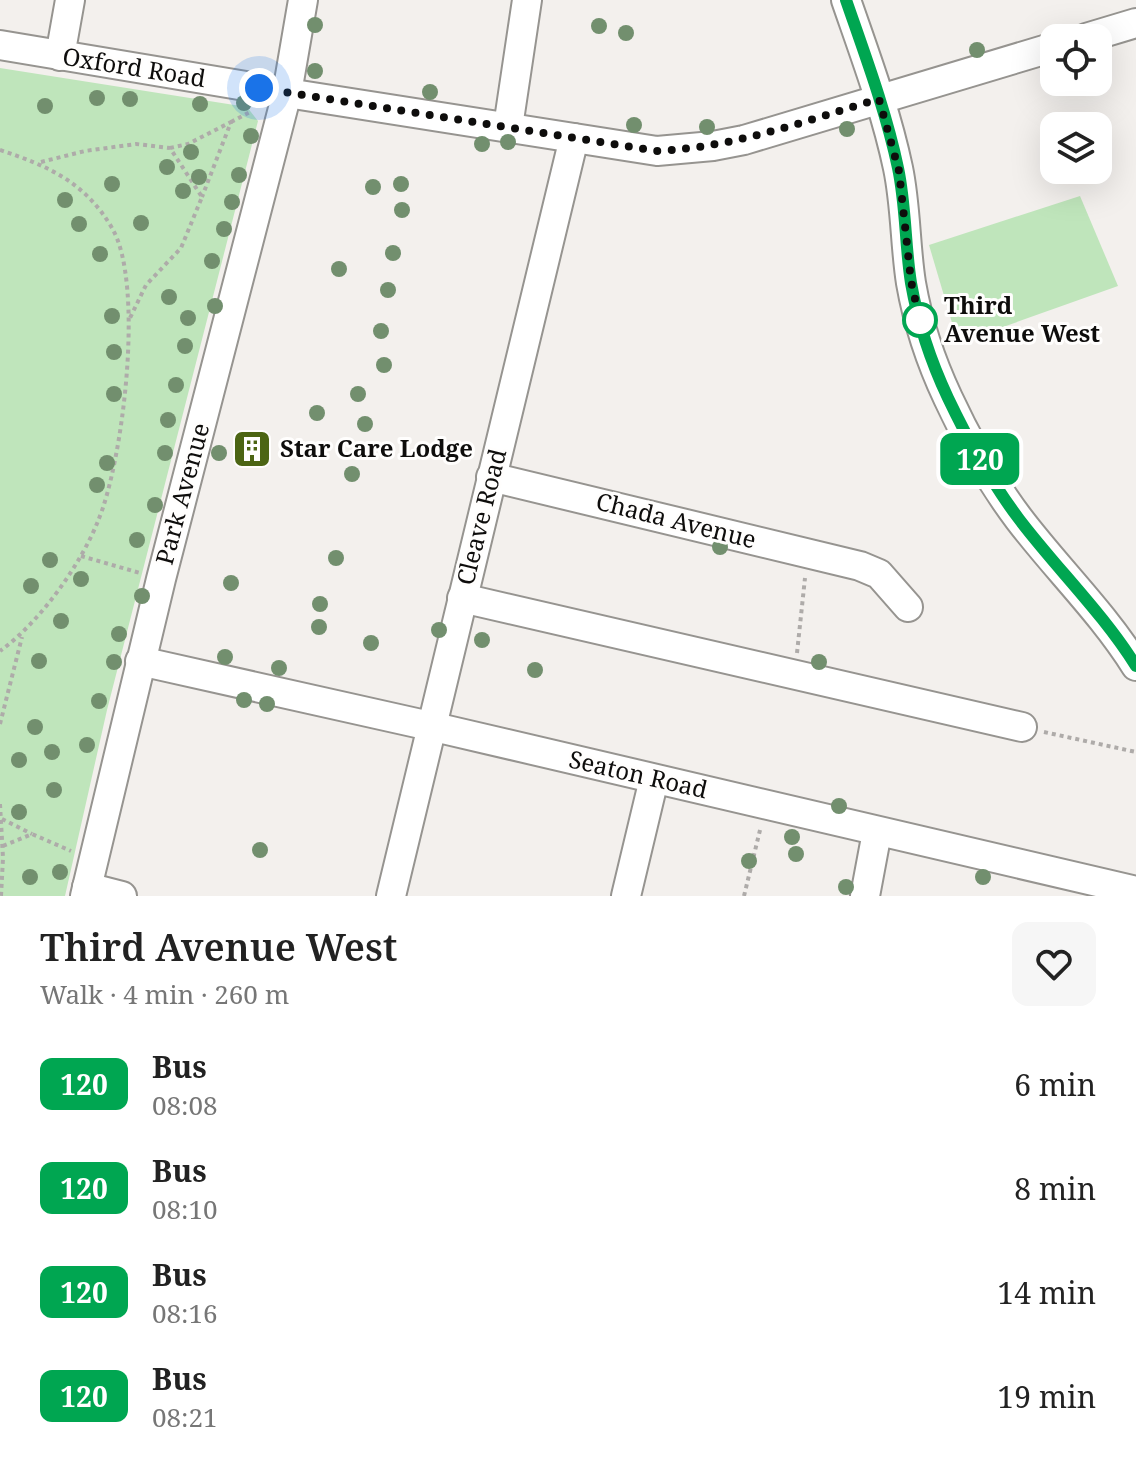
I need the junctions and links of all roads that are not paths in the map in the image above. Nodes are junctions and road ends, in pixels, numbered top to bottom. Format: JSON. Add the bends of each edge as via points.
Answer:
{"nodes":[{"id":1,"x":70,"y":0,"type":"edge"},
{"id":2,"x":303,"y":0,"type":"edge"},
{"id":3,"x":527,"y":0,"type":"edge"},
{"id":4,"x":846,"y":0,"type":"edge"},
{"id":5,"x":1136,"y":23,"type":"edge"},
{"id":6,"x":1112,"y":30,"type":"edge"},
{"id":7,"x":0,"y":45,"type":"edge"},
{"id":8,"x":1040,"y":51,"type":"edge"},
{"id":9,"x":60,"y":56,"type":"junction"},
{"id":10,"x":287,"y":93,"type":"junction"},
{"id":11,"x":879,"y":99,"type":"junction"},
{"id":12,"x":508,"y":127,"type":"junction"},
{"id":13,"x":574,"y":138,"type":"junction"},
{"id":14,"x":491,"y":477,"type":"junction"},
{"id":15,"x":462,"y":598,"type":"junction"},
{"id":16,"x":908,"y":607,"type":"dead end"},
{"id":17,"x":140,"y":661,"type":"junction"},
{"id":18,"x":1136,"y":666,"type":"edge"},
{"id":19,"x":430,"y":726,"type":"junction"},
{"id":20,"x":1022,"y":727,"type":"road end"},
{"id":21,"x":654,"y":779,"type":"junction"},
{"id":22,"x":877,"y":832,"type":"junction"},
{"id":23,"x":86,"y":891,"type":"edge"},
{"id":24,"x":1136,"y":891,"type":"edge"},
{"id":25,"x":122,"y":896,"type":"edge"},
{"id":26,"x":391,"y":896,"type":"edge"},
{"id":27,"x":626,"y":896,"type":"edge"},
{"id":28,"x":865,"y":896,"type":"edge"}],
"edges":[{"from":1,"to":9,"type":"street"},
{"from":2,"to":10,"type":"street","name":"Park Avenue"},
{"from":3,"to":12,"type":"street"},
{"from":4,"to":11,"type":"street"},
{"from":5,"to":6,"type":"street"},
{"from":7,"to":9,"type":"street","name":"Oxford Road"},
{"from":8,"to":11,"type":"street","name":"Oxford Road"},
{"from":9,"to":10,"type":"street","name":"Oxford Road"},
{"from":10,"to":12,"type":"street","name":"Oxford Road"},
{"from":10,"to":17,"type":"street","name":"Park Avenue"},
{"from":11,"to":13,"type":"street","name":"Oxford Road","via":[[713,146],[657,151]]},
{"from":11,"to":18,"type":"street","via":[[899,171],[917,310],[947,397],[992,482],[1102,616]]},
{"from":12,"to":13,"type":"street","name":"Oxford Road"},
{"from":13,"to":14,"type":"street","name":"Cleave Road"},
{"from":14,"to":15,"type":"street","name":"Cleave Road"},
{"from":14,"to":16,"type":"street","name":"Chada Avenue","via":[[860,566],[879,574]]},
{"from":15,"to":19,"type":"street","name":"Cleave Road"},
{"from":15,"to":20,"type":"street"},
{"from":17,"to":19,"type":"street","name":"Seaton Road"},
{"from":17,"to":23,"type":"street","name":"Park Avenue"},
{"from":19,"to":21,"type":"street","name":"Seaton Road"},
{"from":19,"to":26,"type":"street","name":"Cleave Road"},
{"from":21,"to":22,"type":"street","name":"Seaton Road"},
{"from":21,"to":27,"type":"street"},
{"from":22,"to":24,"type":"street","name":"Seaton Road"},
{"from":22,"to":28,"type":"street"},
{"from":23,"to":25,"type":"street"}]}
